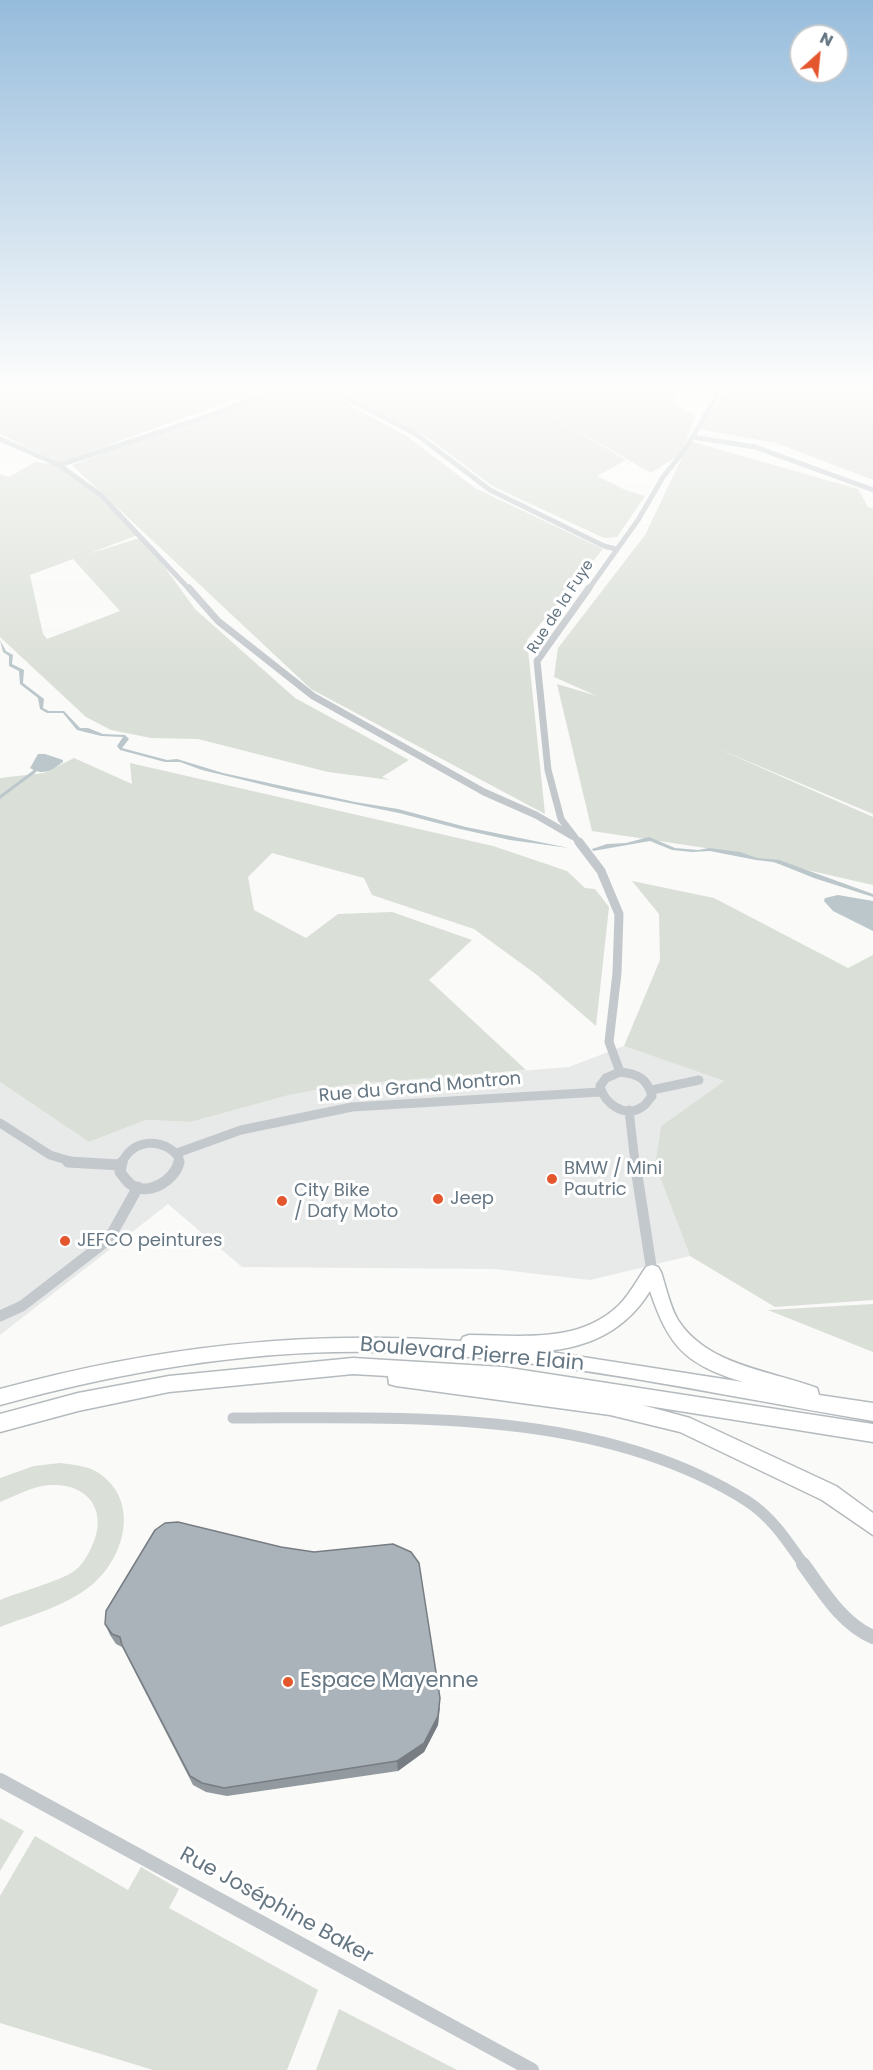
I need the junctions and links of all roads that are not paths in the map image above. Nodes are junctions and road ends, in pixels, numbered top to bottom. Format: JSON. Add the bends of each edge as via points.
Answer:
{"nodes":[{"id":1,"x":83,"y":484,"type":"edge"},
{"id":2,"x":482,"y":484,"type":"edge"},
{"id":3,"x":659,"y":484,"type":"edge"},
{"id":4,"x":856,"y":484,"type":"edge"},
{"id":5,"x":873,"y":490,"type":"edge"},
{"id":6,"x":616,"y":549,"type":"junction"},
{"id":7,"x":576,"y":839,"type":"junction"},
{"id":8,"x":620,"y":1072,"type":"junction"},
{"id":9,"x":699,"y":1080,"type":"dead end"},
{"id":10,"x":652,"y":1090,"type":"junction"},
{"id":11,"x":600,"y":1092,"type":"junction"},
{"id":12,"x":629,"y":1110,"type":"junction"},
{"id":13,"x":0,"y":1123,"type":"edge"},
{"id":14,"x":177,"y":1153,"type":"junction"},
{"id":15,"x":120,"y":1165,"type":"junction"},
{"id":16,"x":138,"y":1187,"type":"junction"},
{"id":17,"x":651,"y":1272,"type":"junction"},
{"id":18,"x":0,"y":1316,"type":"edge"},
{"id":19,"x":403,"y":1345,"type":"junction"},
{"id":20,"x":319,"y":1370,"type":"junction"},
{"id":21,"x":0,"y":1397,"type":"edge"},
{"id":22,"x":869,"y":1412,"type":"edge"},
{"id":23,"x":233,"y":1418,"type":"dead end"},
{"id":24,"x":0,"y":1423,"type":"edge"},
{"id":25,"x":873,"y":1433,"type":"edge"},
{"id":26,"x":873,"y":1526,"type":"edge"},
{"id":27,"x":858,"y":1630,"type":"junction"},
{"id":28,"x":873,"y":1631,"type":"edge"},
{"id":29,"x":873,"y":1637,"type":"edge"},
{"id":30,"x":0,"y":1779,"type":"edge"},
{"id":31,"x":532,"y":2070,"type":"edge"}],
"edges":[{"from":1,"to":7,"type":"street","via":[[140,534],[218,621],[313,696]]},
{"from":2,"to":6,"type":"street"},
{"from":3,"to":6,"type":"street","name":"Rue de la Fuye"},
{"from":4,"to":5,"type":"street"},
{"from":6,"to":7,"type":"street","name":"Rue de la Fuye","via":[[537,661],[548,770],[561,819]]},
{"from":7,"to":8,"type":"street","name":"Rue de la Fuye","via":[[601,871],[620,914],[609,1042]]},
{"from":8,"to":10,"type":"street","via":[[644,1078]]},
{"from":8,"to":11,"type":"street","via":[[607,1077]]},
{"from":9,"to":10,"type":"street"},
{"from":10,"to":12,"type":"street","via":[[649,1102]]},
{"from":11,"to":12,"type":"street","via":[[607,1103]]},
{"from":11,"to":14,"type":"street","name":"Rue du Grand Montron","via":[[352,1107],[241,1130]]},
{"from":12,"to":17,"type":"street"},
{"from":13,"to":15,"type":"street","via":[[50,1155],[72,1163]]},
{"from":14,"to":15,"type":"street","via":[[165,1144],[146,1143],[129,1151]]},
{"from":14,"to":16,"type":"street","via":[[179,1166],[172,1178],[156,1187]]},
{"from":15,"to":16,"type":"street","via":[[124,1179]]},
{"from":16,"to":18,"type":"street","via":[[118,1226],[104,1243],[22,1306]]},
{"from":17,"to":19,"type":"main road","via":[[627,1310],[592,1335],[556,1342]]},
{"from":17,"to":22,"type":"main road","via":[[670,1323],[693,1351],[729,1369]]},
{"from":19,"to":21,"type":"main road","name":"Boulevard Pierre Elain","via":[[257,1348],[186,1356],[104,1371]]},
{"from":19,"to":22,"type":"main road","name":"Boulevard Pierre Elain","via":[[567,1362]]},
{"from":20,"to":24,"type":"main road","name":"Boulevard Pierre Elain","via":[[169,1384]]},
{"from":20,"to":25,"type":"main road","name":"Boulevard Pierre Elain","via":[[353,1366],[503,1375]]},
{"from":20,"to":26,"type":"main road","via":[[610,1406],[683,1424],[829,1492]]},
{"from":23,"to":27,"type":"street","via":[[470,1421],[586,1438],[672,1462],[747,1502],[777,1527],[836,1609]]},
{"from":27,"to":28,"type":"street"},
{"from":27,"to":29,"type":"street"},
{"from":30,"to":31,"type":"street","name":"Rue Joséphine Baker"}]}
